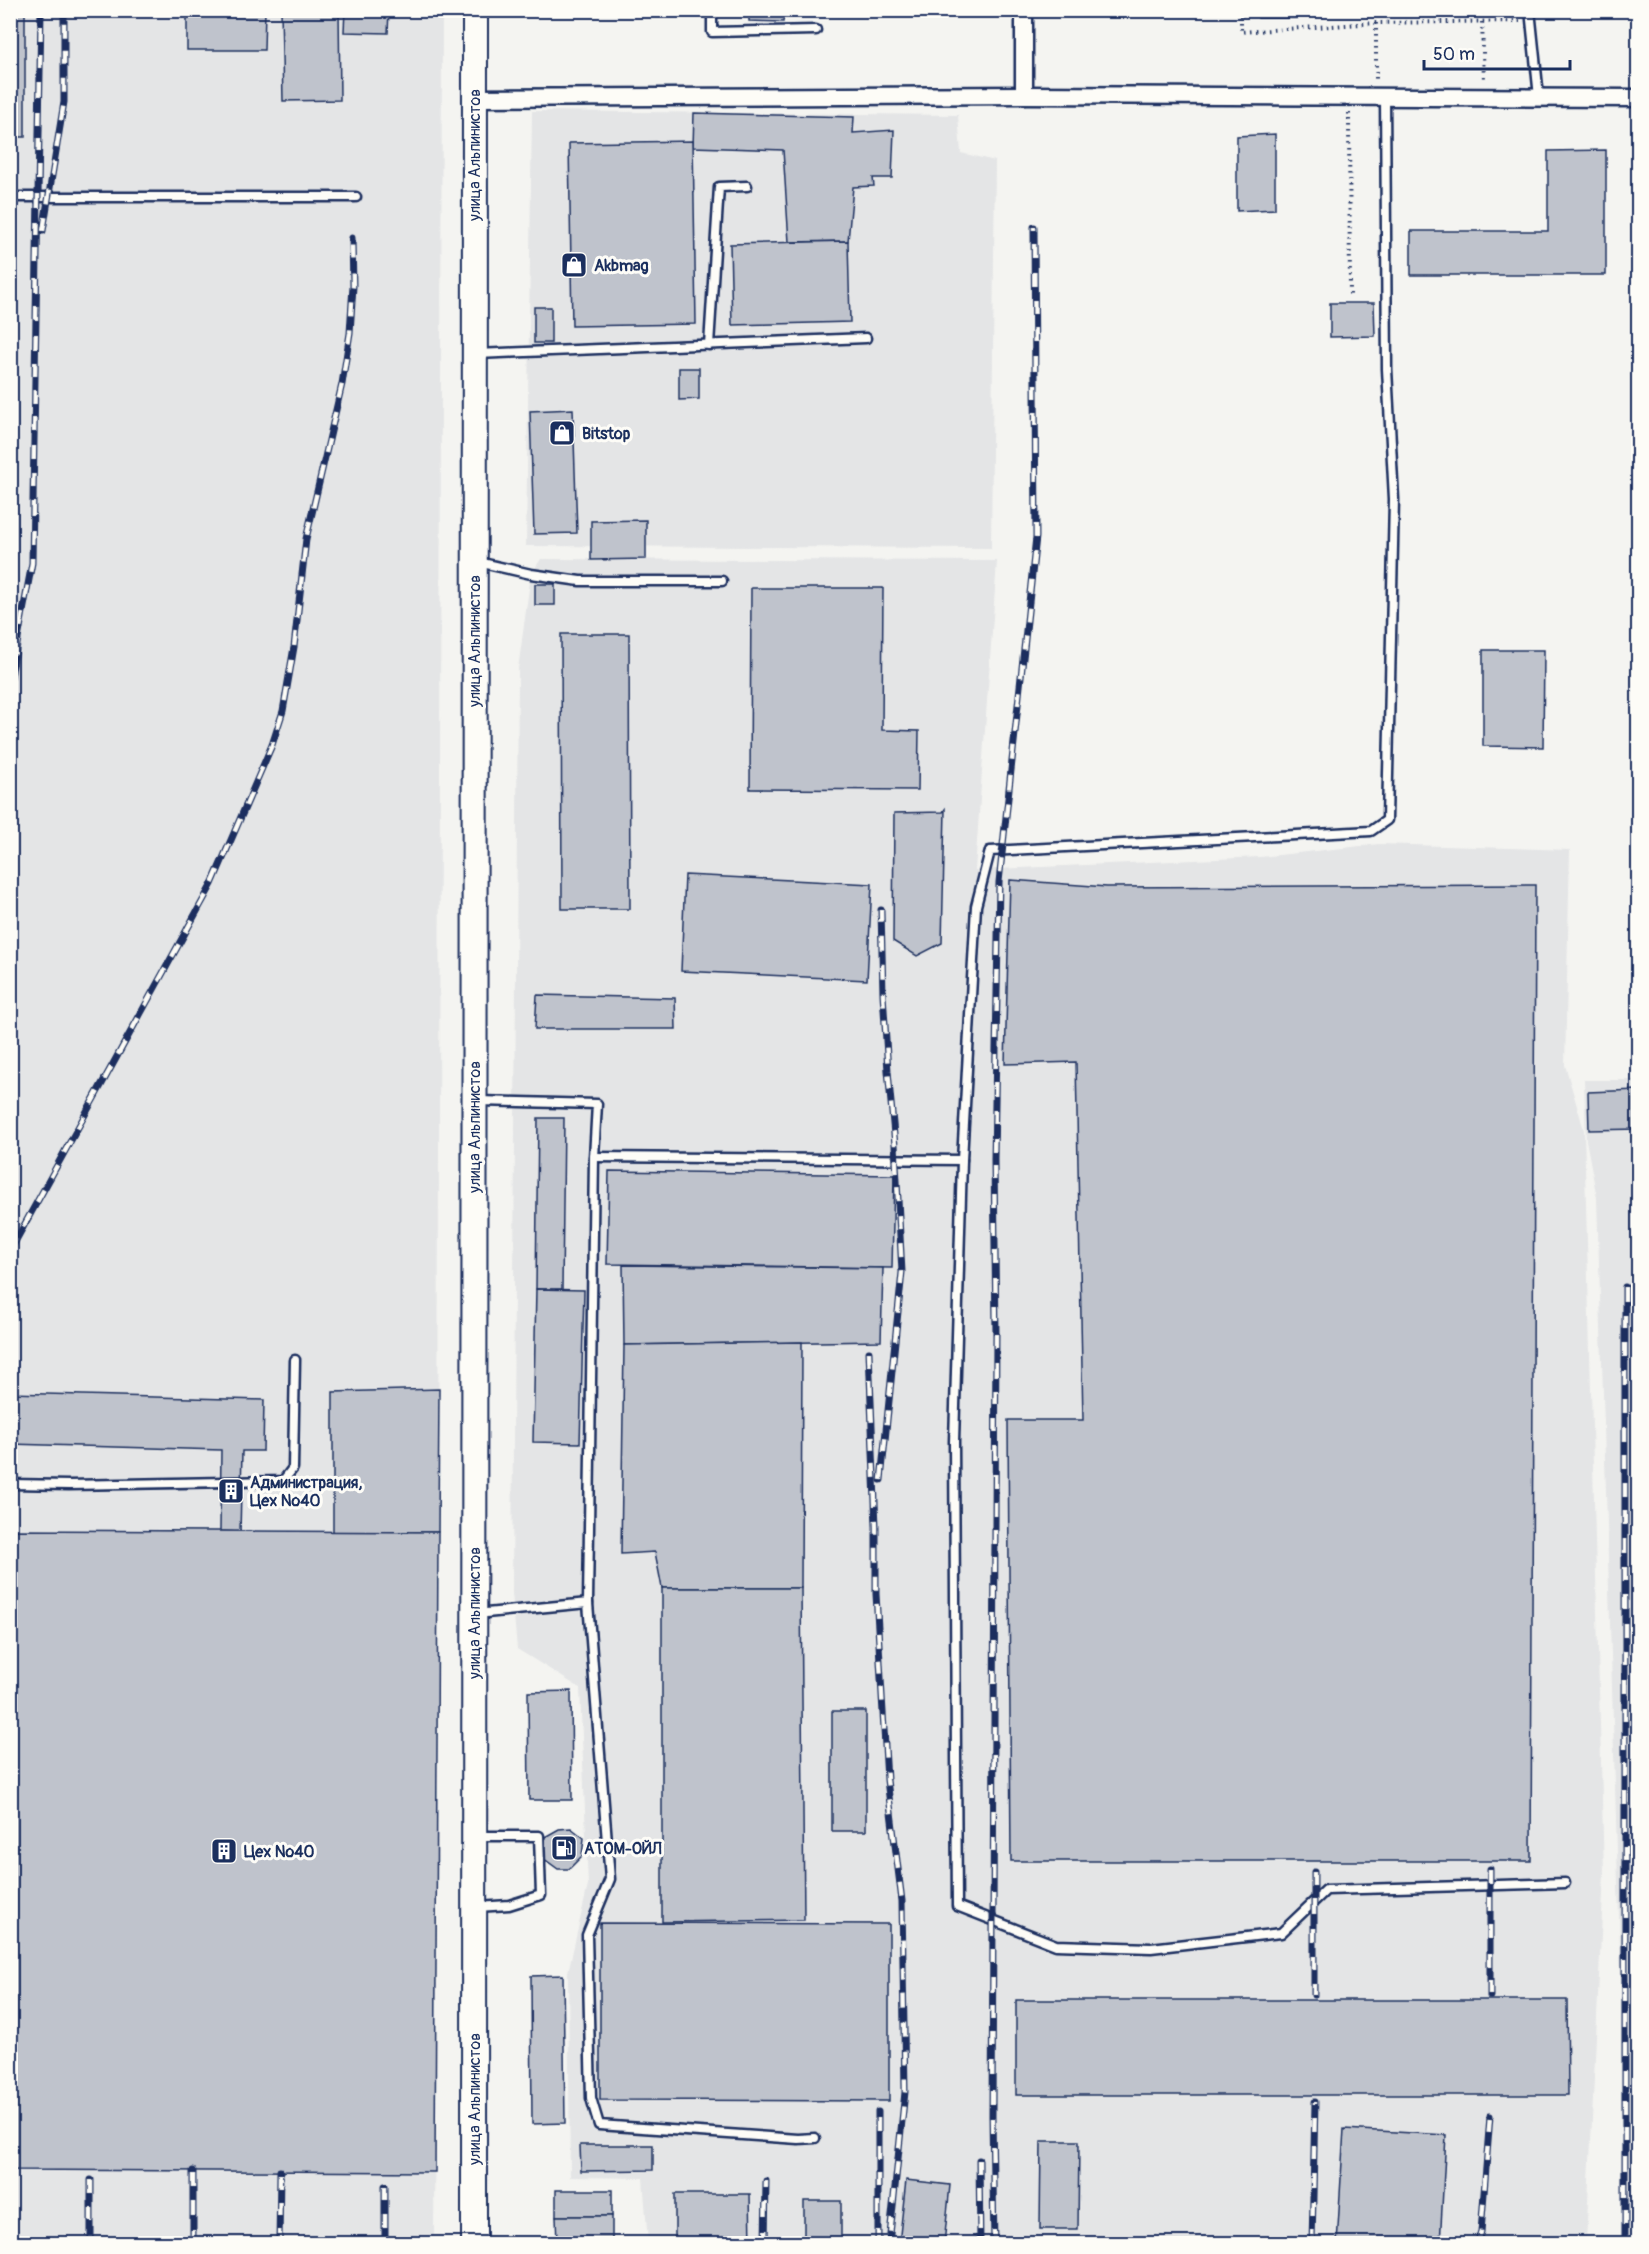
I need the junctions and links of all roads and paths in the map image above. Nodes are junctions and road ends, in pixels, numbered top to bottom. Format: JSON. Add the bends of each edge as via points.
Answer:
{"nodes":[{"id":1,"x":475,"y":10,"type":"edge"},
{"id":2,"x":712,"y":10,"type":"edge"},
{"id":3,"x":1024,"y":10,"type":"edge"},
{"id":4,"x":1241,"y":10,"type":"edge"},
{"id":5,"x":1530,"y":10,"type":"edge"},
{"id":6,"x":1532,"y":21,"type":"junction"},
{"id":7,"x":1482,"y":22,"type":"junction"},
{"id":8,"x":1376,"y":23,"type":"junction"},
{"id":9,"x":816,"y":30,"type":"dead end"},
{"id":10,"x":1024,"y":95,"type":"junction"},
{"id":11,"x":1381,"y":97,"type":"junction"},
{"id":12,"x":1485,"y":97,"type":"junction"},
{"id":13,"x":1539,"y":97,"type":"junction"},
{"id":14,"x":474,"y":98,"type":"junction"},
{"id":15,"x":1348,"y":98,"type":"junction"},
{"id":16,"x":1638,"y":98,"type":"edge"},
{"id":17,"x":747,"y":186,"type":"dead end"},
{"id":18,"x":10,"y":197,"type":"edge"},
{"id":19,"x":356,"y":197,"type":"dead end"},
{"id":20,"x":1350,"y":298,"type":"dead end"},
{"id":21,"x":866,"y":338,"type":"dead end"},
{"id":22,"x":709,"y":345,"type":"junction"},
{"id":23,"x":474,"y":354,"type":"junction"},
{"id":24,"x":474,"y":562,"type":"junction"},
{"id":25,"x":722,"y":581,"type":"dead end"},
{"id":26,"x":474,"y":1101,"type":"junction"},
{"id":27,"x":594,"y":1157,"type":"junction"},
{"id":28,"x":962,"y":1160,"type":"junction"},
{"id":29,"x":295,"y":1360,"type":"dead end"},
{"id":30,"x":10,"y":1484,"type":"edge"},
{"id":31,"x":588,"y":1603,"type":"junction"},
{"id":32,"x":474,"y":1614,"type":"junction"},
{"id":33,"x":474,"y":1836,"type":"junction"},
{"id":34,"x":1565,"y":1882,"type":"dead end"},
{"id":35,"x":474,"y":1907,"type":"junction"},
{"id":36,"x":815,"y":2138,"type":"dead end"},
{"id":37,"x":474,"y":2244,"type":"edge"}],
"edges":[{"from":1,"to":14,"type":"main road","name":"улица Альпинистов"},
{"from":2,"to":9,"type":"lane","via":[[712,32]]},
{"from":3,"to":10,"type":"street"},
{"from":4,"to":8,"type":"path","via":[[1241,32]]},
{"from":5,"to":6,"type":"lane"},
{"from":6,"to":7,"type":"path"},
{"from":6,"to":13,"type":"lane"},
{"from":7,"to":8,"type":"path"},
{"from":7,"to":12,"type":"path"},
{"from":8,"to":11,"type":"path"},
{"from":10,"to":14,"type":"street"},
{"from":10,"to":15,"type":"street"},
{"from":11,"to":12,"type":"street"},
{"from":11,"to":15,"type":"street"},
{"from":11,"to":28,"type":"lane","via":[[1394,500],[1387,820],[1371,831],[990,851],[976,906]]},
{"from":12,"to":13,"type":"street"},
{"from":13,"to":16,"type":"street"},
{"from":14,"to":23,"type":"main road","name":"улица Альпинистов"},
{"from":15,"to":20,"type":"path"},
{"from":17,"to":22,"type":"lane","via":[[719,187]]},
{"from":18,"to":19,"type":"lane"},
{"from":21,"to":22,"type":"lane"},
{"from":22,"to":23,"type":"lane"},
{"from":23,"to":24,"type":"main road","name":"улица Альпинистов"},
{"from":24,"to":25,"type":"lane","via":[[580,581]]},
{"from":24,"to":26,"type":"main road","name":"улица Альпинистов"},
{"from":26,"to":27,"type":"lane","via":[[597,1104]]},
{"from":26,"to":32,"type":"main road","name":"улица Альпинистов"},
{"from":27,"to":28,"type":"lane"},
{"from":27,"to":31,"type":"lane"},
{"from":28,"to":34,"type":"lane","via":[[954,1442],[957,1906],[1056,1945],[1151,1948],[1281,1933],[1326,1890]]},
{"from":29,"to":30,"type":"lane","via":[[293,1468],[283,1481]]},
{"from":31,"to":32,"type":"lane"},
{"from":31,"to":36,"type":"lane","via":[[610,1880],[587,1935],[591,2098],[599,2126]]},
{"from":32,"to":33,"type":"main road","name":"улица Альпинистов"},
{"from":33,"to":35,"type":"main road","name":"улица Альпинистов"},
{"from":33,"to":35,"type":"lane","via":[[539,1836],[541,1895],[509,1905]]},
{"from":35,"to":37,"type":"main road","name":"улица Альпинистов"}]}
